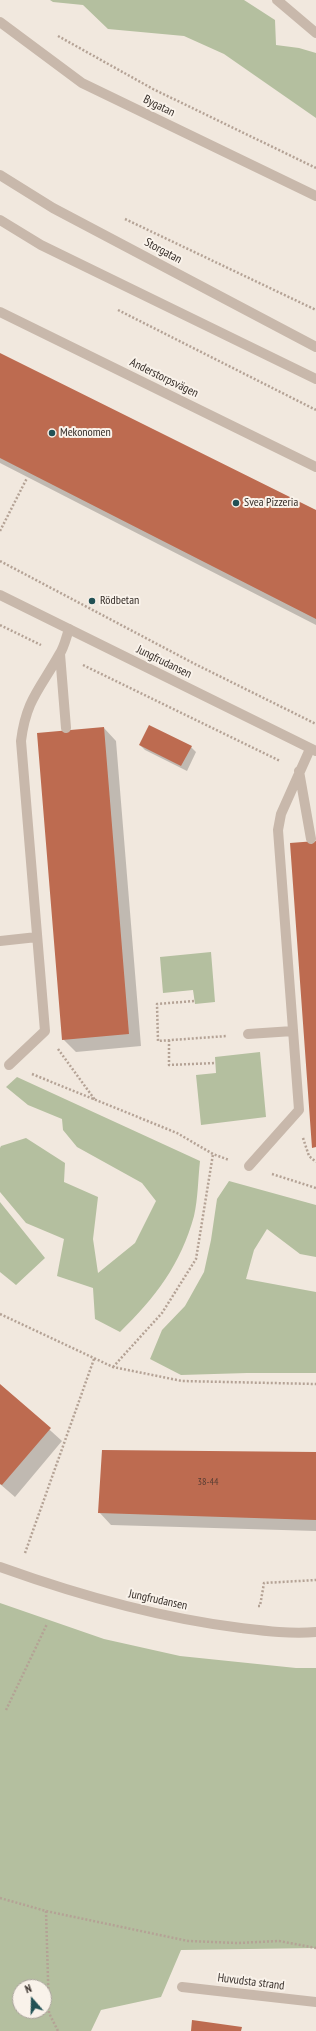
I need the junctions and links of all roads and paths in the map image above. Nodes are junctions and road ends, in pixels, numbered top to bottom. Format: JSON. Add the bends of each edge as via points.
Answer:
{"nodes":[{"id":1,"x":277,"y":0,"type":"edge"},
{"id":2,"x":0,"y":22,"type":"edge"},
{"id":3,"x":316,"y":33,"type":"edge"},
{"id":4,"x":55,"y":34,"type":"dead end"},
{"id":5,"x":316,"y":168,"type":"edge"},
{"id":6,"x":0,"y":174,"type":"edge"},
{"id":7,"x":316,"y":196,"type":"edge"},
{"id":8,"x":124,"y":218,"type":"dead end"},
{"id":9,"x":0,"y":220,"type":"edge"},
{"id":10,"x":116,"y":308,"type":"dead end"},
{"id":11,"x":316,"y":310,"type":"edge"},
{"id":12,"x":0,"y":312,"type":"edge"},
{"id":13,"x":316,"y":347,"type":"edge"},
{"id":14,"x":316,"y":379,"type":"edge"},
{"id":15,"x":316,"y":410,"type":"edge"},
{"id":16,"x":316,"y":467,"type":"edge"},
{"id":17,"x":27,"y":478,"type":"dead end"},
{"id":18,"x":0,"y":531,"type":"edge"},
{"id":19,"x":0,"y":561,"type":"edge"},
{"id":20,"x":0,"y":595,"type":"edge"},
{"id":21,"x":0,"y":625,"type":"edge"},
{"id":22,"x":69,"y":629,"type":"junction"},
{"id":23,"x":60,"y":654,"type":"junction"},
{"id":24,"x":316,"y":724,"type":"edge"},
{"id":25,"x":66,"y":728,"type":"dead end"},
{"id":26,"x":313,"y":750,"type":"edge"},
{"id":27,"x":299,"y":771,"type":"junction"},
{"id":28,"x":311,"y":839,"type":"dead end"},
{"id":29,"x":37,"y":937,"type":"junction"},
{"id":30,"x":0,"y":941,"type":"edge"},
{"id":31,"x":194,"y":1001,"type":"dead end"},
{"id":32,"x":45,"y":1031,"type":"junction"},
{"id":33,"x":293,"y":1031,"type":"junction"},
{"id":34,"x":248,"y":1034,"type":"joint"},
{"id":35,"x":169,"y":1040,"type":"junction"},
{"id":36,"x":216,"y":1063,"type":"dead end"},
{"id":37,"x":9,"y":1065,"type":"joint"},
{"id":38,"x":96,"y":1100,"type":"junction"},
{"id":39,"x":213,"y":1154,"type":"junction"},
{"id":40,"x":249,"y":1166,"type":"junction"},
{"id":41,"x":316,"y":1188,"type":"edge"},
{"id":42,"x":0,"y":1314,"type":"edge"},
{"id":43,"x":94,"y":1359,"type":"junction"},
{"id":44,"x":113,"y":1367,"type":"junction"},
{"id":45,"x":316,"y":1384,"type":"edge"},
{"id":46,"x":19,"y":1551,"type":"dead end"},
{"id":47,"x":25,"y":1553,"type":"junction"},
{"id":48,"x":32,"y":1555,"type":"dead end"},
{"id":49,"x":0,"y":1567,"type":"edge"},
{"id":50,"x":316,"y":1580,"type":"edge"},
{"id":51,"x":253,"y":1606,"type":"dead end"},
{"id":52,"x":47,"y":1624,"type":"dead end"},
{"id":53,"x":316,"y":1632,"type":"edge"},
{"id":54,"x":6,"y":1710,"type":"dead end"},
{"id":55,"x":0,"y":1898,"type":"edge"},
{"id":56,"x":46,"y":1912,"type":"junction"},
{"id":57,"x":316,"y":1948,"type":"edge"},
{"id":58,"x":182,"y":1987,"type":"dead end"},
{"id":59,"x":316,"y":2002,"type":"edge"},
{"id":60,"x":58,"y":2031,"type":"edge"}],
"edges":[{"from":1,"to":3,"type":"street"},
{"from":2,"to":7,"type":"street","name":"Bygatan","via":[[82,83]]},
{"from":4,"to":5,"type":"path","via":[[152,89]]},
{"from":6,"to":13,"type":"street","name":"Storgatan","via":[[53,208]]},
{"from":8,"to":11,"type":"path"},
{"from":9,"to":14,"type":"street","via":[[41,245]]},
{"from":10,"to":15,"type":"path"},
{"from":12,"to":16,"type":"street","name":"Anderstorpsvägen"},
{"from":17,"to":18,"type":"path"},
{"from":19,"to":24,"type":"path","via":[[193,663]]},
{"from":20,"to":22,"type":"street","name":"Jungfrudansen"},
{"from":21,"to":23,"type":"path"},
{"from":22,"to":23,"type":"street"},
{"from":22,"to":26,"type":"street","name":"Jungfrudansen"},
{"from":23,"to":25,"type":"street"},
{"from":23,"to":27,"type":"path"},
{"from":23,"to":29,"type":"street","via":[[30,702],[21,741]]},
{"from":26,"to":27,"type":"street"},
{"from":27,"to":28,"type":"street"},
{"from":27,"to":33,"type":"street","via":[[281,814],[278,830]]},
{"from":29,"to":30,"type":"street"},
{"from":29,"to":32,"type":"street"},
{"from":31,"to":35,"type":"path","via":[[157,1004],[158,1041]]},
{"from":32,"to":37,"type":"street"},
{"from":32,"to":38,"type":"path"},
{"from":33,"to":34,"type":"street"},
{"from":33,"to":40,"type":"street","via":[[299,1110]]},
{"from":34,"to":35,"type":"path"},
{"from":35,"to":36,"type":"path","via":[[170,1065]]},
{"from":37,"to":38,"type":"path"},
{"from":38,"to":39,"type":"path","via":[[177,1133]]},
{"from":39,"to":40,"type":"path"},
{"from":39,"to":44,"type":"path","via":[[196,1259],[162,1313]]},
{"from":40,"to":41,"type":"path"},
{"from":42,"to":43,"type":"path"},
{"from":43,"to":44,"type":"path"},
{"from":43,"to":47,"type":"path"},
{"from":44,"to":45,"type":"path","via":[[182,1381]]},
{"from":46,"to":47,"type":"path"},
{"from":47,"to":48,"type":"path"},
{"from":49,"to":53,"type":"street","name":"Jungfrudansen","via":[[64,1590],[142,1610],[213,1624],[292,1634]]},
{"from":50,"to":51,"type":"path","via":[[264,1583],[260,1606]]},
{"from":52,"to":54,"type":"path"},
{"from":55,"to":56,"type":"path"},
{"from":56,"to":57,"type":"path","via":[[188,1941],[279,1941]]},
{"from":56,"to":60,"type":"path","via":[[49,2013]]},
{"from":58,"to":59,"type":"street","name":"Huvudsta strand"}]}
